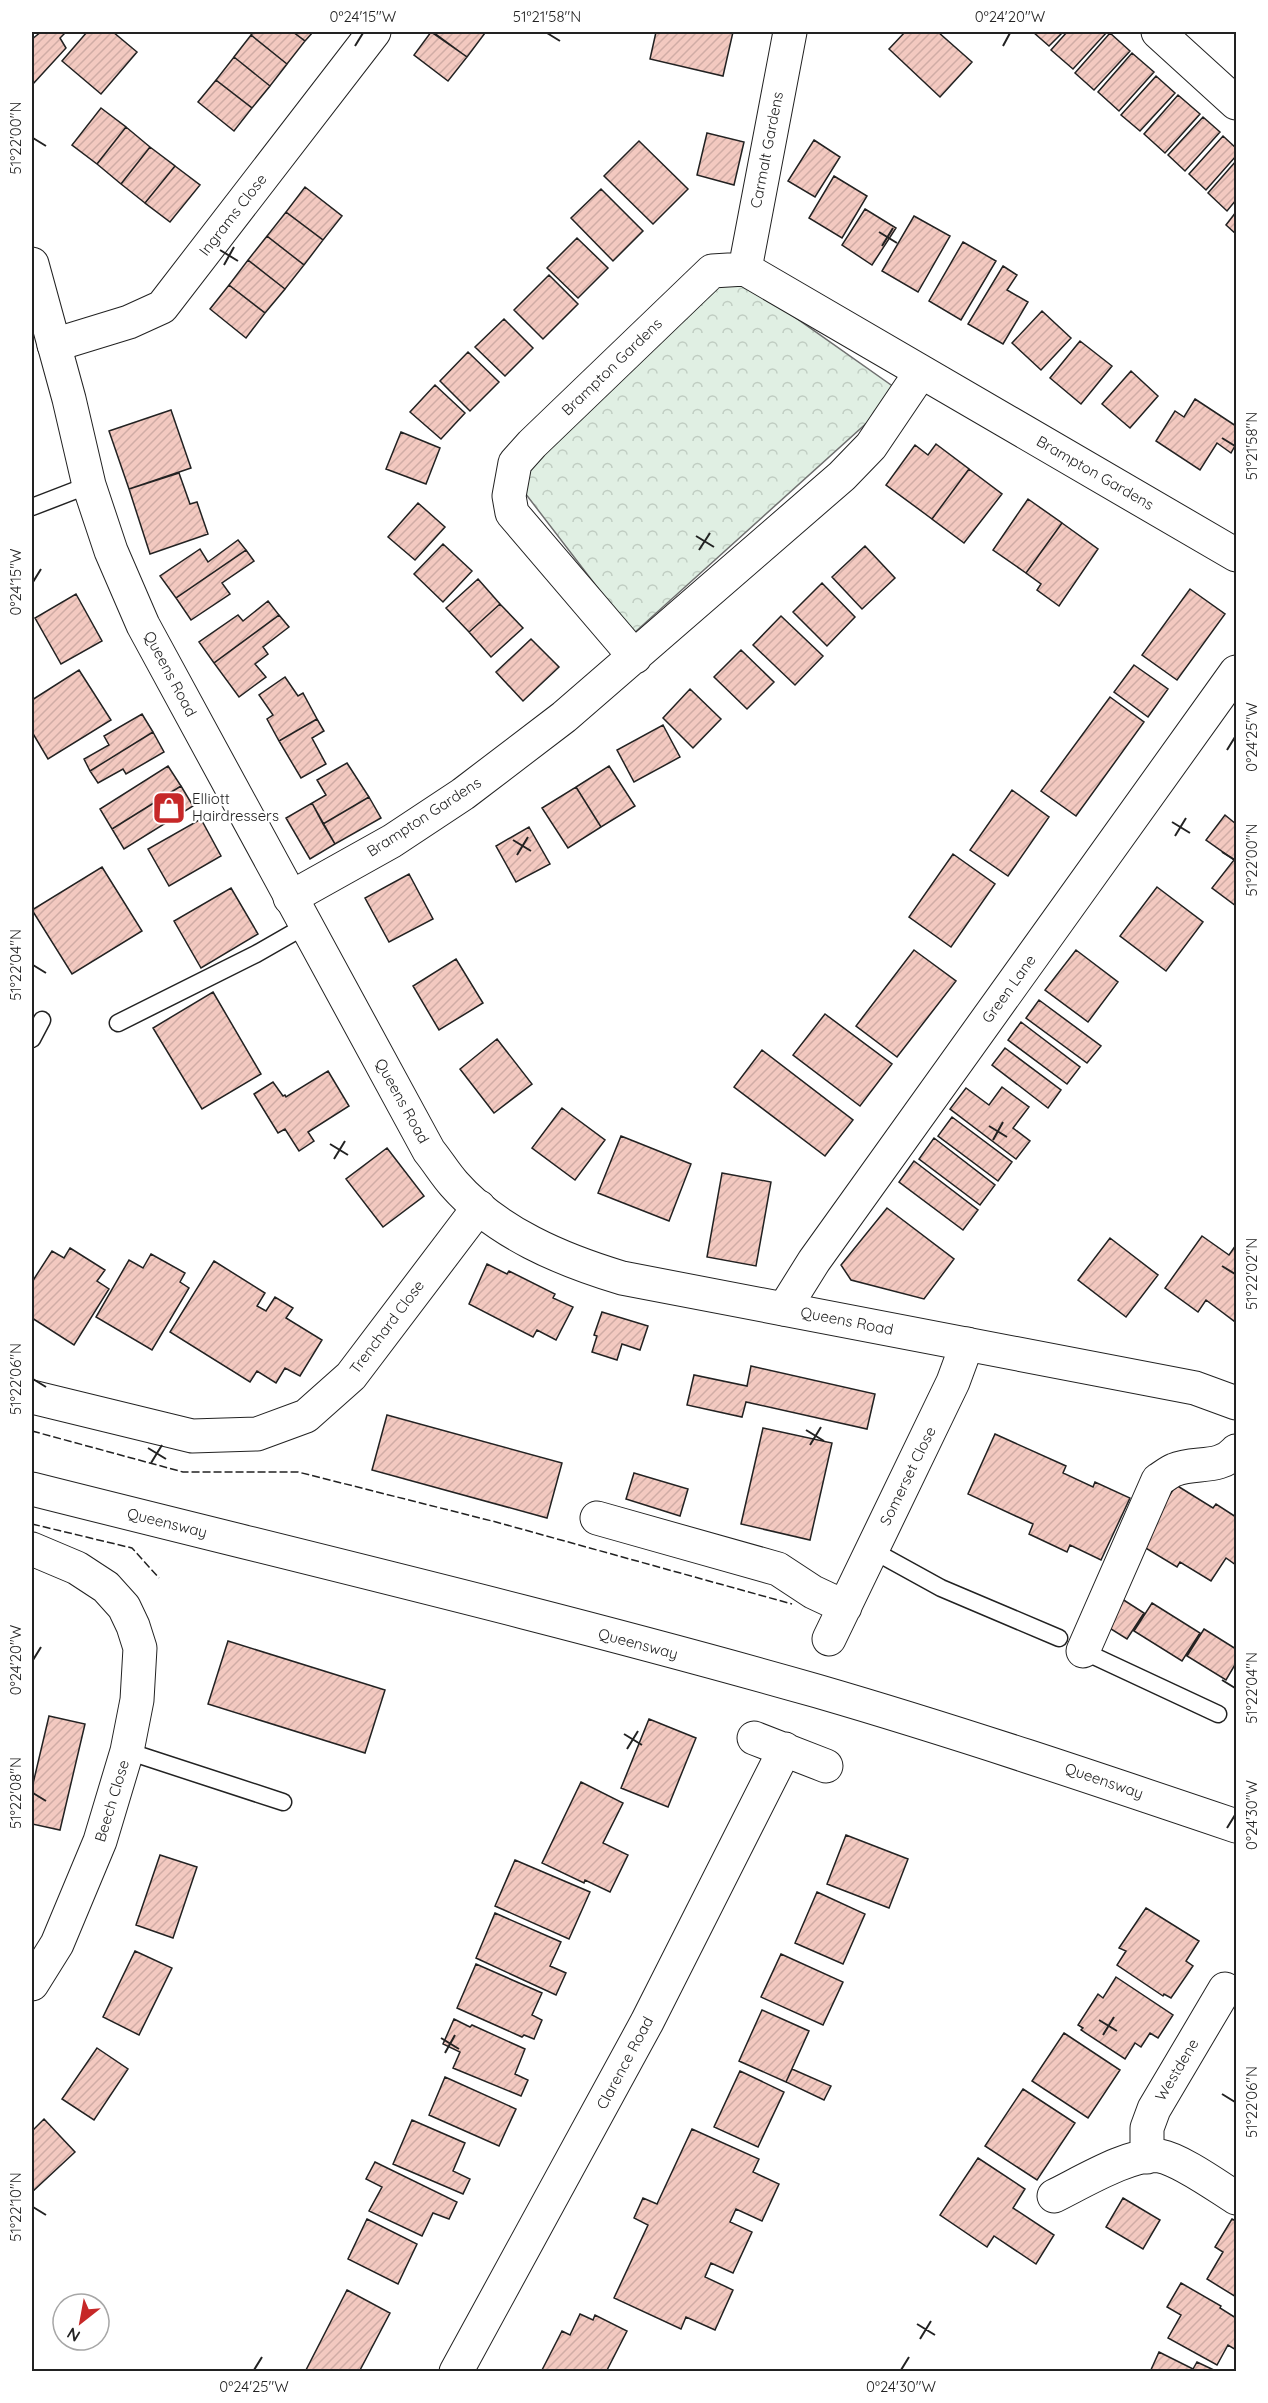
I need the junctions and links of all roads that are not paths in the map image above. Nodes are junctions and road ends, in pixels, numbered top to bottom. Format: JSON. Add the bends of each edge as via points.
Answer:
{"nodes":[{"id":1,"x":374,"y":32,"type":"edge"},
{"id":2,"x":790,"y":32,"type":"edge"},
{"id":3,"x":1158,"y":32,"type":"edge"},
{"id":4,"x":1236,"y":103,"type":"edge"},
{"id":5,"x":32,"y":264,"type":"edge"},
{"id":6,"x":745,"y":269,"type":"junction"},
{"id":7,"x":54,"y":345,"type":"junction"},
{"id":8,"x":921,"y":372,"type":"junction"},
{"id":9,"x":89,"y":485,"type":"junction"},
{"id":10,"x":32,"y":507,"type":"edge"},
{"id":11,"x":1236,"y":555,"type":"edge"},
{"id":12,"x":634,"y":657,"type":"junction"},
{"id":13,"x":1236,"y":672,"type":"edge"},
{"id":14,"x":298,"y":912,"type":"junction"},
{"id":15,"x":42,"y":1020,"type":"dead end"},
{"id":16,"x":118,"y":1023,"type":"dead end"},
{"id":17,"x":32,"y":1039,"type":"edge"},
{"id":18,"x":478,"y":1207,"type":"junction"},
{"id":19,"x":784,"y":1309,"type":"junction"},
{"id":20,"x":967,"y":1344,"type":"junction"},
{"id":21,"x":32,"y":1397,"type":"edge"},
{"id":22,"x":1236,"y":1403,"type":"edge"},
{"id":23,"x":1236,"y":1451,"type":"edge"},
{"id":24,"x":32,"y":1489,"type":"edge"},
{"id":25,"x":597,"y":1518,"type":"dead end"},
{"id":26,"x":32,"y":1549,"type":"edge"},
{"id":27,"x":872,"y":1551,"type":"junction"},
{"id":28,"x":845,"y":1607,"type":"junction"},
{"id":29,"x":829,"y":1639,"type":"dead end"},
{"id":30,"x":1071,"y":1645,"type":"junction"},
{"id":31,"x":1218,"y":1714,"type":"dead end"},
{"id":32,"x":754,"y":1738,"type":"dead end"},
{"id":33,"x":784,"y":1749,"type":"junction"},
{"id":34,"x":127,"y":1751,"type":"junction"},
{"id":35,"x":826,"y":1766,"type":"dead end"},
{"id":36,"x":283,"y":1802,"type":"dead end"},
{"id":37,"x":1236,"y":1826,"type":"edge"},
{"id":38,"x":32,"y":1984,"type":"edge"},
{"id":39,"x":1225,"y":1989,"type":"dead end"},
{"id":40,"x":1148,"y":2157,"type":"junction"},
{"id":41,"x":1054,"y":2196,"type":"dead end"},
{"id":42,"x":1236,"y":2198,"type":"edge"},
{"id":43,"x":456,"y":2372,"type":"edge"}],
"edges":[{"from":1,"to":7,"type":"street","name":"Ingrams Close","via":[[162,307],[129,322]]},
{"from":2,"to":6,"type":"street","name":"Carmalt Gardens"},
{"from":3,"to":4,"type":"street"},
{"from":5,"to":7,"type":"street","name":"Queens Road"},
{"from":6,"to":8,"type":"street","name":"Brampton Gardens"},
{"from":6,"to":12,"type":"street","name":"Brampton Gardens","via":[[712,271],[515,464],[509,496],[512,513]]},
{"from":7,"to":9,"type":"street","name":"Queens Road"},
{"from":8,"to":11,"type":"street","name":"Brampton Gardens"},
{"from":8,"to":12,"type":"street","name":"Brampton Gardens","via":[[871,446],[842,476]]},
{"from":9,"to":10,"type":"lane"},
{"from":9,"to":14,"type":"street","name":"Queens Road","via":[[111,551],[143,625]]},
{"from":12,"to":14,"type":"street","name":"Brampton Gardens","via":[[564,717],[463,794],[392,841]]},
{"from":13,"to":19,"type":"street","name":"Green Lane","via":[[821,1251]]},
{"from":14,"to":16,"type":"lane","via":[[256,954]]},
{"from":14,"to":18,"type":"street","name":"Queens Road","via":[[429,1151],[454,1185]]},
{"from":15,"to":17,"type":"lane"},
{"from":18,"to":19,"type":"street","name":"Queens Road","via":[[540,1247],[579,1265],[622,1278]]},
{"from":18,"to":21,"type":"street","name":"Trenchard Close","via":[[351,1376],[306,1416],[257,1434],[192,1436]]},
{"from":19,"to":20,"type":"street","name":"Queens Road"},
{"from":20,"to":22,"type":"street","name":"Queens Road","via":[[1196,1388]]},
{"from":20,"to":27,"type":"street","name":"Somerset Close","via":[[953,1382]]},
{"from":23,"to":30,"type":"street","via":[[1231,1458],[1175,1469],[1158,1480]]},
{"from":24,"to":37,"type":"street","name":"Queensway","via":[[816,1691],[1019,1752]]},
{"from":25,"to":28,"type":"street","via":[[778,1569]]},
{"from":26,"to":34,"type":"street","name":"Beech Close","via":[[77,1568],[106,1587],[133,1626],[140,1648],[137,1700]]},
{"from":27,"to":28,"type":"street","name":"Somerset Close"},
{"from":27,"to":30,"type":"lane","via":[[941,1588]]},
{"from":28,"to":29,"type":"street","name":"Somerset Close"},
{"from":30,"to":31,"type":"lane"},
{"from":32,"to":33,"type":"street"},
{"from":33,"to":35,"type":"street"},
{"from":33,"to":43,"type":"street","name":"Clarence Road","via":[[647,2022]]},
{"from":34,"to":36,"type":"lane"},
{"from":34,"to":38,"type":"street","name":"Beech Close","via":[[100,1841],[57,1944]]},
{"from":39,"to":40,"type":"street","name":"Westdene","via":[[1154,2109],[1147,2128]]},
{"from":40,"to":41,"type":"street","via":[[1134,2157]]},
{"from":40,"to":42,"type":"street","via":[[1159,2156],[1183,2166]]}]}
